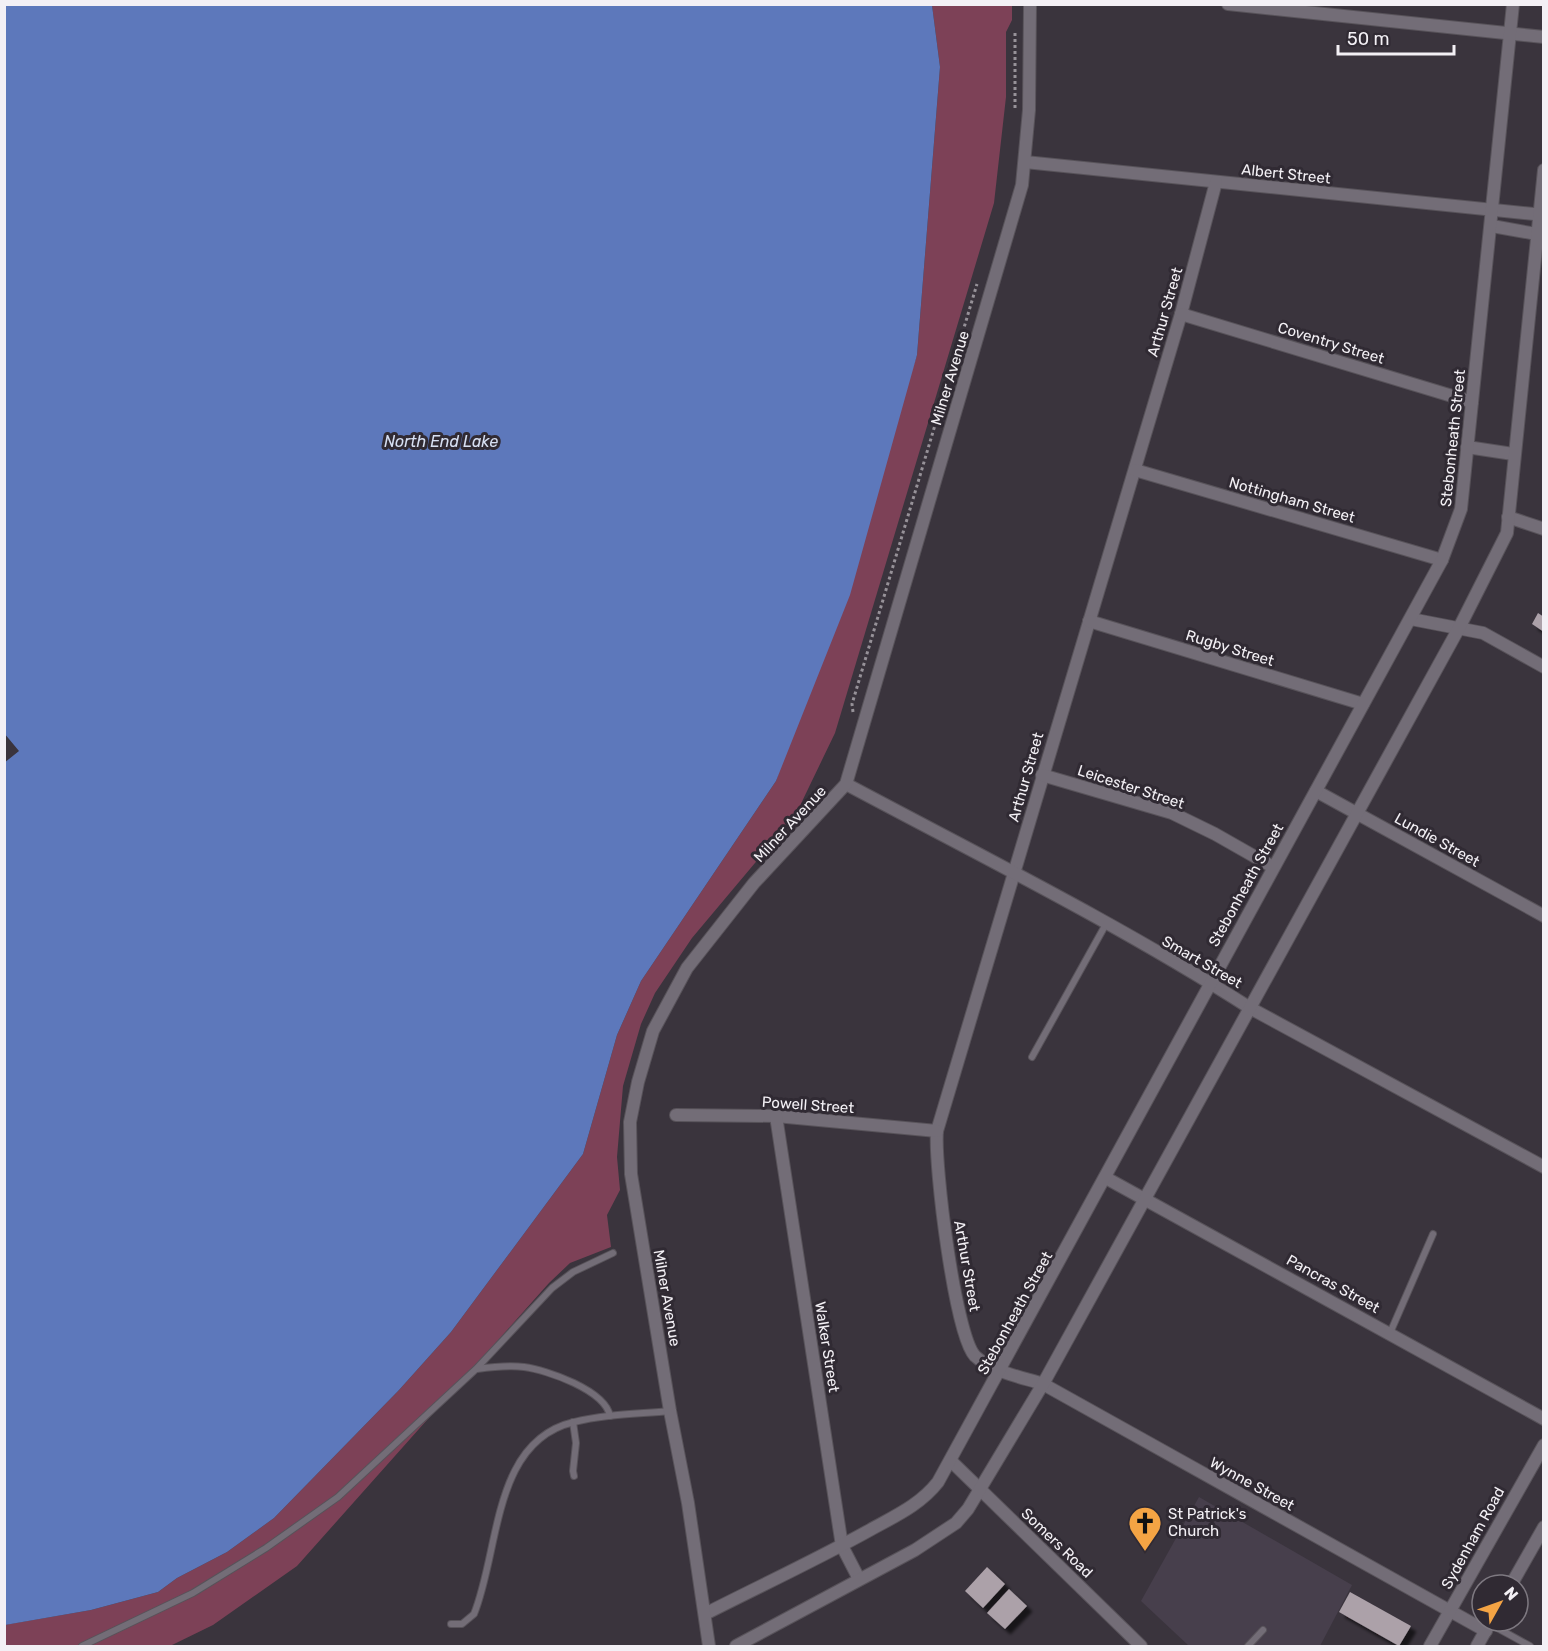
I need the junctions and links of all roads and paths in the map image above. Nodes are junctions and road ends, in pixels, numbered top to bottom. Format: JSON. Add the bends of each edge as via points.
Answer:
{"nodes":[{"id":1,"x":1030,"y":4,"type":"edge"},
{"id":2,"x":1228,"y":4,"type":"edge"},
{"id":3,"x":1513,"y":4,"type":"edge"},
{"id":4,"x":1017,"y":29,"type":"dead end"},
{"id":5,"x":1510,"y":34,"type":"junction"},
{"id":6,"x":1544,"y":37,"type":"edge"},
{"id":7,"x":1016,"y":111,"type":"dead end"},
{"id":8,"x":1025,"y":162,"type":"junction"},
{"id":9,"x":1544,"y":170,"type":"edge"},
{"id":10,"x":1216,"y":182,"type":"junction"},
{"id":11,"x":1494,"y":210,"type":"junction"},
{"id":12,"x":1541,"y":215,"type":"edge"},
{"id":13,"x":1492,"y":226,"type":"junction"},
{"id":14,"x":1541,"y":233,"type":"edge"},
{"id":15,"x":977,"y":284,"type":"dead end"},
{"id":16,"x":1181,"y":314,"type":"junction"},
{"id":17,"x":1473,"y":402,"type":"junction"},
{"id":18,"x":1467,"y":447,"type":"junction"},
{"id":19,"x":1514,"y":454,"type":"junction"},
{"id":20,"x":1135,"y":470,"type":"junction"},
{"id":21,"x":1508,"y":517,"type":"junction"},
{"id":22,"x":1544,"y":529,"type":"edge"},
{"id":23,"x":1442,"y":560,"type":"junction"},
{"id":24,"x":1411,"y":619,"type":"junction"},
{"id":25,"x":1089,"y":621,"type":"junction"},
{"id":26,"x":1459,"y":628,"type":"junction"},
{"id":27,"x":1544,"y":667,"type":"edge"},
{"id":28,"x":1363,"y":704,"type":"junction"},
{"id":29,"x":854,"y":716,"type":"dead end"},
{"id":30,"x":1042,"y":775,"type":"junction"},
{"id":31,"x":846,"y":784,"type":"junction"},
{"id":32,"x":1316,"y":791,"type":"junction"},
{"id":33,"x":1355,"y":813,"type":"junction"},
{"id":34,"x":1273,"y":867,"type":"junction"},
{"id":35,"x":1015,"y":874,"type":"junction"},
{"id":36,"x":1544,"y":916,"type":"edge"},
{"id":37,"x":1106,"y":924,"type":"junction"},
{"id":38,"x":1211,"y":983,"type":"junction"},
{"id":39,"x":1250,"y":1008,"type":"junction"},
{"id":40,"x":1032,"y":1057,"type":"dead end"},
{"id":41,"x":676,"y":1114,"type":"dead end"},
{"id":42,"x":776,"y":1116,"type":"junction"},
{"id":43,"x":937,"y":1131,"type":"junction"},
{"id":44,"x":1544,"y":1167,"type":"edge"},
{"id":45,"x":1106,"y":1178,"type":"junction"},
{"id":46,"x":1144,"y":1197,"type":"junction"},
{"id":47,"x":1433,"y":1234,"type":"dead end"},
{"id":48,"x":613,"y":1253,"type":"dead end"},
{"id":49,"x":1390,"y":1334,"type":"junction"},
{"id":50,"x":476,"y":1369,"type":"junction"},
{"id":51,"x":1001,"y":1370,"type":"junction"},
{"id":52,"x":1043,"y":1384,"type":"junction"},
{"id":53,"x":670,"y":1411,"type":"junction"},
{"id":54,"x":610,"y":1416,"type":"junction"},
{"id":55,"x":1544,"y":1419,"type":"edge"},
{"id":56,"x":573,"y":1422,"type":"junction"},
{"id":57,"x":1544,"y":1445,"type":"edge"},
{"id":58,"x":951,"y":1461,"type":"junction"},
{"id":59,"x":574,"y":1476,"type":"dead end"},
{"id":60,"x":981,"y":1490,"type":"junction"},
{"id":61,"x":1544,"y":1527,"type":"edge"},
{"id":62,"x":842,"y":1546,"type":"junction"},
{"id":63,"x":1518,"y":1573,"type":"edge"},
{"id":64,"x":860,"y":1579,"type":"junction"},
{"id":65,"x":1450,"y":1611,"type":"junction"},
{"id":66,"x":705,"y":1614,"type":"junction"},
{"id":67,"x":1470,"y":1618,"type":"edge"},
{"id":68,"x":451,"y":1624,"type":"dead end"},
{"id":69,"x":1263,"y":1630,"type":"dead end"},
{"id":70,"x":1485,"y":1633,"type":"edge"},
{"id":71,"x":1504,"y":1633,"type":"edge"},
{"id":72,"x":82,"y":1647,"type":"edge"},
{"id":73,"x":709,"y":1647,"type":"edge"},
{"id":74,"x":736,"y":1647,"type":"edge"},
{"id":75,"x":1142,"y":1647,"type":"edge"},
{"id":76,"x":1248,"y":1647,"type":"edge"},
{"id":77,"x":1430,"y":1647,"type":"edge"},
{"id":78,"x":1477,"y":1647,"type":"edge"},
{"id":79,"x":1530,"y":1647,"type":"edge"}],
"edges":[{"from":1,"to":8,"type":"street","name":"Milner Avenue"},
{"from":2,"to":5,"type":"street"},
{"from":3,"to":5,"type":"street","name":"Stebonheath Street"},
{"from":4,"to":7,"type":"path","via":[[1013,81]]},
{"from":5,"to":6,"type":"street"},
{"from":5,"to":11,"type":"street","name":"Stebonheath Street"},
{"from":8,"to":10,"type":"street","name":"Albert Street"},
{"from":8,"to":31,"type":"street","name":"Milner Avenue","via":[[1016,210]]},
{"from":9,"to":12,"type":"street"},
{"from":10,"to":11,"type":"street","name":"Albert Street"},
{"from":10,"to":16,"type":"street","name":"Arthur Street"},
{"from":11,"to":12,"type":"street","name":"Albert Street"},
{"from":11,"to":13,"type":"street","name":"Stebonheath Street"},
{"from":12,"to":14,"type":"street"},
{"from":13,"to":14,"type":"street"},
{"from":13,"to":17,"type":"street","name":"Stebonheath Street"},
{"from":14,"to":19,"type":"street"},
{"from":15,"to":29,"type":"path","via":[[852,704]]},
{"from":16,"to":17,"type":"street","name":"Coventry Street"},
{"from":16,"to":20,"type":"street","name":"Arthur Street"},
{"from":17,"to":18,"type":"street","name":"Stebonheath Street"},
{"from":18,"to":19,"type":"street"},
{"from":18,"to":23,"type":"street","name":"Stebonheath Street","via":[[1461,509]]},
{"from":19,"to":21,"type":"street"},
{"from":20,"to":23,"type":"street","name":"Nottingham Street"},
{"from":20,"to":25,"type":"street","name":"Arthur Street"},
{"from":21,"to":22,"type":"street"},
{"from":21,"to":26,"type":"street","via":[[1503,544]]},
{"from":23,"to":24,"type":"street","name":"Stebonheath Street"},
{"from":24,"to":26,"type":"street"},
{"from":24,"to":28,"type":"street","name":"Stebonheath Street"},
{"from":25,"to":28,"type":"street","name":"Rugby Street"},
{"from":25,"to":30,"type":"street","name":"Arthur Street"},
{"from":26,"to":27,"type":"street","via":[[1483,633]]},
{"from":26,"to":33,"type":"street"},
{"from":28,"to":32,"type":"street","name":"Stebonheath Street"},
{"from":30,"to":34,"type":"street","name":"Leicester Street","via":[[1172,813]]},
{"from":30,"to":35,"type":"street","name":"Arthur Street"},
{"from":31,"to":35,"type":"street","name":"Smart Street"},
{"from":31,"to":53,"type":"street","name":"Milner Avenue","via":[[754,883],[687,968],[664,1007],[643,1060],[630,1122],[632,1174]]},
{"from":32,"to":33,"type":"street","name":"Lundie Street"},
{"from":32,"to":34,"type":"street","name":"Stebonheath Street"},
{"from":33,"to":36,"type":"street","name":"Lundie Street"},
{"from":33,"to":39,"type":"street"},
{"from":34,"to":38,"type":"street","name":"Stebonheath Street"},
{"from":35,"to":37,"type":"street","name":"Smart Street"},
{"from":35,"to":43,"type":"street","name":"Arthur Street"},
{"from":37,"to":38,"type":"street","name":"Smart Street"},
{"from":37,"to":40,"type":"lane"},
{"from":38,"to":39,"type":"street","name":"Smart Street"},
{"from":38,"to":45,"type":"street","name":"Stebonheath Street"},
{"from":39,"to":44,"type":"street","name":"Smart Street"},
{"from":39,"to":46,"type":"street"},
{"from":41,"to":42,"type":"street","name":"Powell Street"},
{"from":42,"to":43,"type":"street","name":"Powell Street"},
{"from":42,"to":62,"type":"street","name":"Walker Street"},
{"from":43,"to":51,"type":"street","name":"Arthur Street","via":[[939,1186],[966,1339],[976,1357]]},
{"from":45,"to":46,"type":"street","name":"Pancras Street"},
{"from":45,"to":51,"type":"street","name":"Stebonheath Street"},
{"from":46,"to":49,"type":"street","name":"Pancras Street"},
{"from":46,"to":52,"type":"street"},
{"from":47,"to":49,"type":"lane"},
{"from":48,"to":50,"type":"lane","via":[[573,1272],[552,1288]]},
{"from":49,"to":55,"type":"street","name":"Pancras Street"},
{"from":50,"to":54,"type":"lane","via":[[524,1367],[562,1378],[596,1396]]},
{"from":50,"to":72,"type":"lane","via":[[355,1482],[311,1517],[193,1593]]},
{"from":51,"to":52,"type":"street","name":"Wynne Street"},
{"from":51,"to":58,"type":"street","name":"Stebonheath Street"},
{"from":52,"to":60,"type":"street"},
{"from":52,"to":65,"type":"street","name":"Wynne Street"},
{"from":53,"to":54,"type":"lane"},
{"from":53,"to":66,"type":"street","name":"Milner Avenue"},
{"from":54,"to":56,"type":"lane"},
{"from":56,"to":59,"type":"lane"},
{"from":56,"to":68,"type":"lane","via":[[545,1433],[521,1456],[513,1472],[474,1614],[462,1624]]},
{"from":57,"to":65,"type":"street","name":"Sydenham Road"},
{"from":58,"to":60,"type":"street","name":"Somers Road"},
{"from":58,"to":62,"type":"street","name":"Stebonheath Street","via":[[929,1494]]},
{"from":60,"to":64,"type":"street","via":[[968,1509],[940,1534]]},
{"from":60,"to":75,"type":"street","name":"Somers Road"},
{"from":61,"to":63,"type":"street"},
{"from":62,"to":64,"type":"street","name":"Walker Street"},
{"from":62,"to":66,"type":"street","name":"Stebonheath Street"},
{"from":64,"to":74,"type":"street"},
{"from":65,"to":67,"type":"street","name":"Wynne Street"},
{"from":65,"to":77,"type":"street","name":"Sydenham Road"},
{"from":66,"to":73,"type":"street","name":"Milner Avenue"},
{"from":69,"to":76,"type":"lane"},
{"from":70,"to":78,"type":"street"},
{"from":71,"to":79,"type":"lane"}]}
